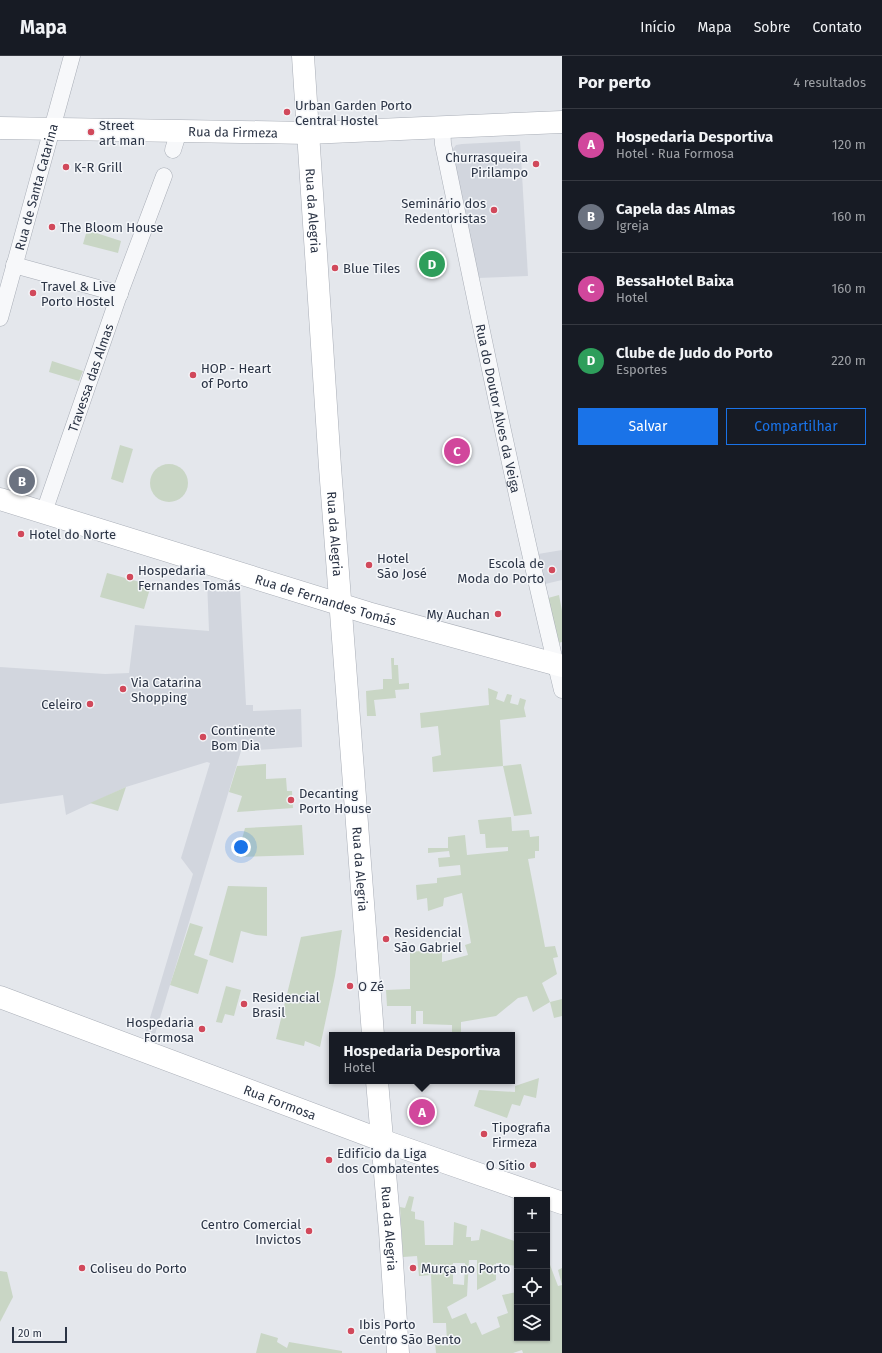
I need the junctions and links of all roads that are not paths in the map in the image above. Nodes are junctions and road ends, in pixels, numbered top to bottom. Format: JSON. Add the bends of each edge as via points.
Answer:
{"nodes":[{"id":1,"x":72,"y":56,"type":"edge"},
{"id":2,"x":303,"y":56,"type":"edge"},
{"id":3,"x":562,"y":122,"type":"edge"},
{"id":4,"x":442,"y":126,"type":"junction"},
{"id":5,"x":0,"y":128,"type":"edge"},
{"id":6,"x":51,"y":129,"type":"junction"},
{"id":7,"x":308,"y":133,"type":"junction"},
{"id":8,"x":164,"y":176,"type":"dead end"},
{"id":9,"x":14,"y":265,"type":"junction"},
{"id":10,"x":120,"y":294,"type":"junction"},
{"id":11,"x":0,"y":318,"type":"edge"},
{"id":12,"x":0,"y":499,"type":"edge"},
{"id":13,"x":44,"y":512,"type":"junction"},
{"id":14,"x":340,"y":604,"type":"junction"},
{"id":15,"x":559,"y":665,"type":"edge"},
{"id":16,"x":562,"y":690,"type":"edge"},
{"id":17,"x":0,"y":996,"type":"edge"},
{"id":18,"x":373,"y":1032,"type":"edge"},
{"id":19,"x":377,"y":1084,"type":"edge"},
{"id":20,"x":381,"y":1140,"type":"junction"},
{"id":21,"x":562,"y":1203,"type":"edge"},
{"id":22,"x":398,"y":1353,"type":"edge"}],
"edges":[{"from":1,"to":6,"type":"street","name":"Rua de Santa Catarina"},
{"from":2,"to":7,"type":"street","name":"Rua da Alegria"},
{"from":3,"to":4,"type":"street","name":"Rua da Firmeza"},
{"from":4,"to":7,"type":"street","name":"Rua da Firmeza"},
{"from":4,"to":15,"type":"street","name":"Rua do Doutor Alves da Veiga","via":[[443,144],[534,577]]},
{"from":5,"to":6,"type":"street","name":"Rua da Firmeza"},
{"from":6,"to":7,"type":"street","name":"Rua da Firmeza","via":[[176,141]]},
{"from":6,"to":9,"type":"street","name":"Rua de Santa Catarina"},
{"from":7,"to":14,"type":"street","name":"Rua da Alegria"},
{"from":8,"to":10,"type":"street","name":"Travessa das Almas"},
{"from":9,"to":10,"type":"street"},
{"from":9,"to":11,"type":"street","name":"Rua de Santa Catarina"},
{"from":10,"to":13,"type":"street","name":"Travessa das Almas"},
{"from":12,"to":13,"type":"street","name":"Rua de Fernandes Tomás"},
{"from":13,"to":14,"type":"street","name":"Rua de Fernandes Tomás"},
{"from":14,"to":15,"type":"street","name":"Rua de Fernandes Tomás"},
{"from":14,"to":18,"type":"street","name":"Rua da Alegria"},
{"from":15,"to":16,"type":"street","name":"Rua do Doutor Alves da Veiga"},
{"from":17,"to":20,"type":"street","name":"Rua Formosa"},
{"from":19,"to":20,"type":"street","name":"Rua da Alegria"},
{"from":20,"to":21,"type":"street","name":"Rua Formosa"},
{"from":20,"to":22,"type":"street","name":"Rua da Alegria","via":[[391,1239]]}]}
